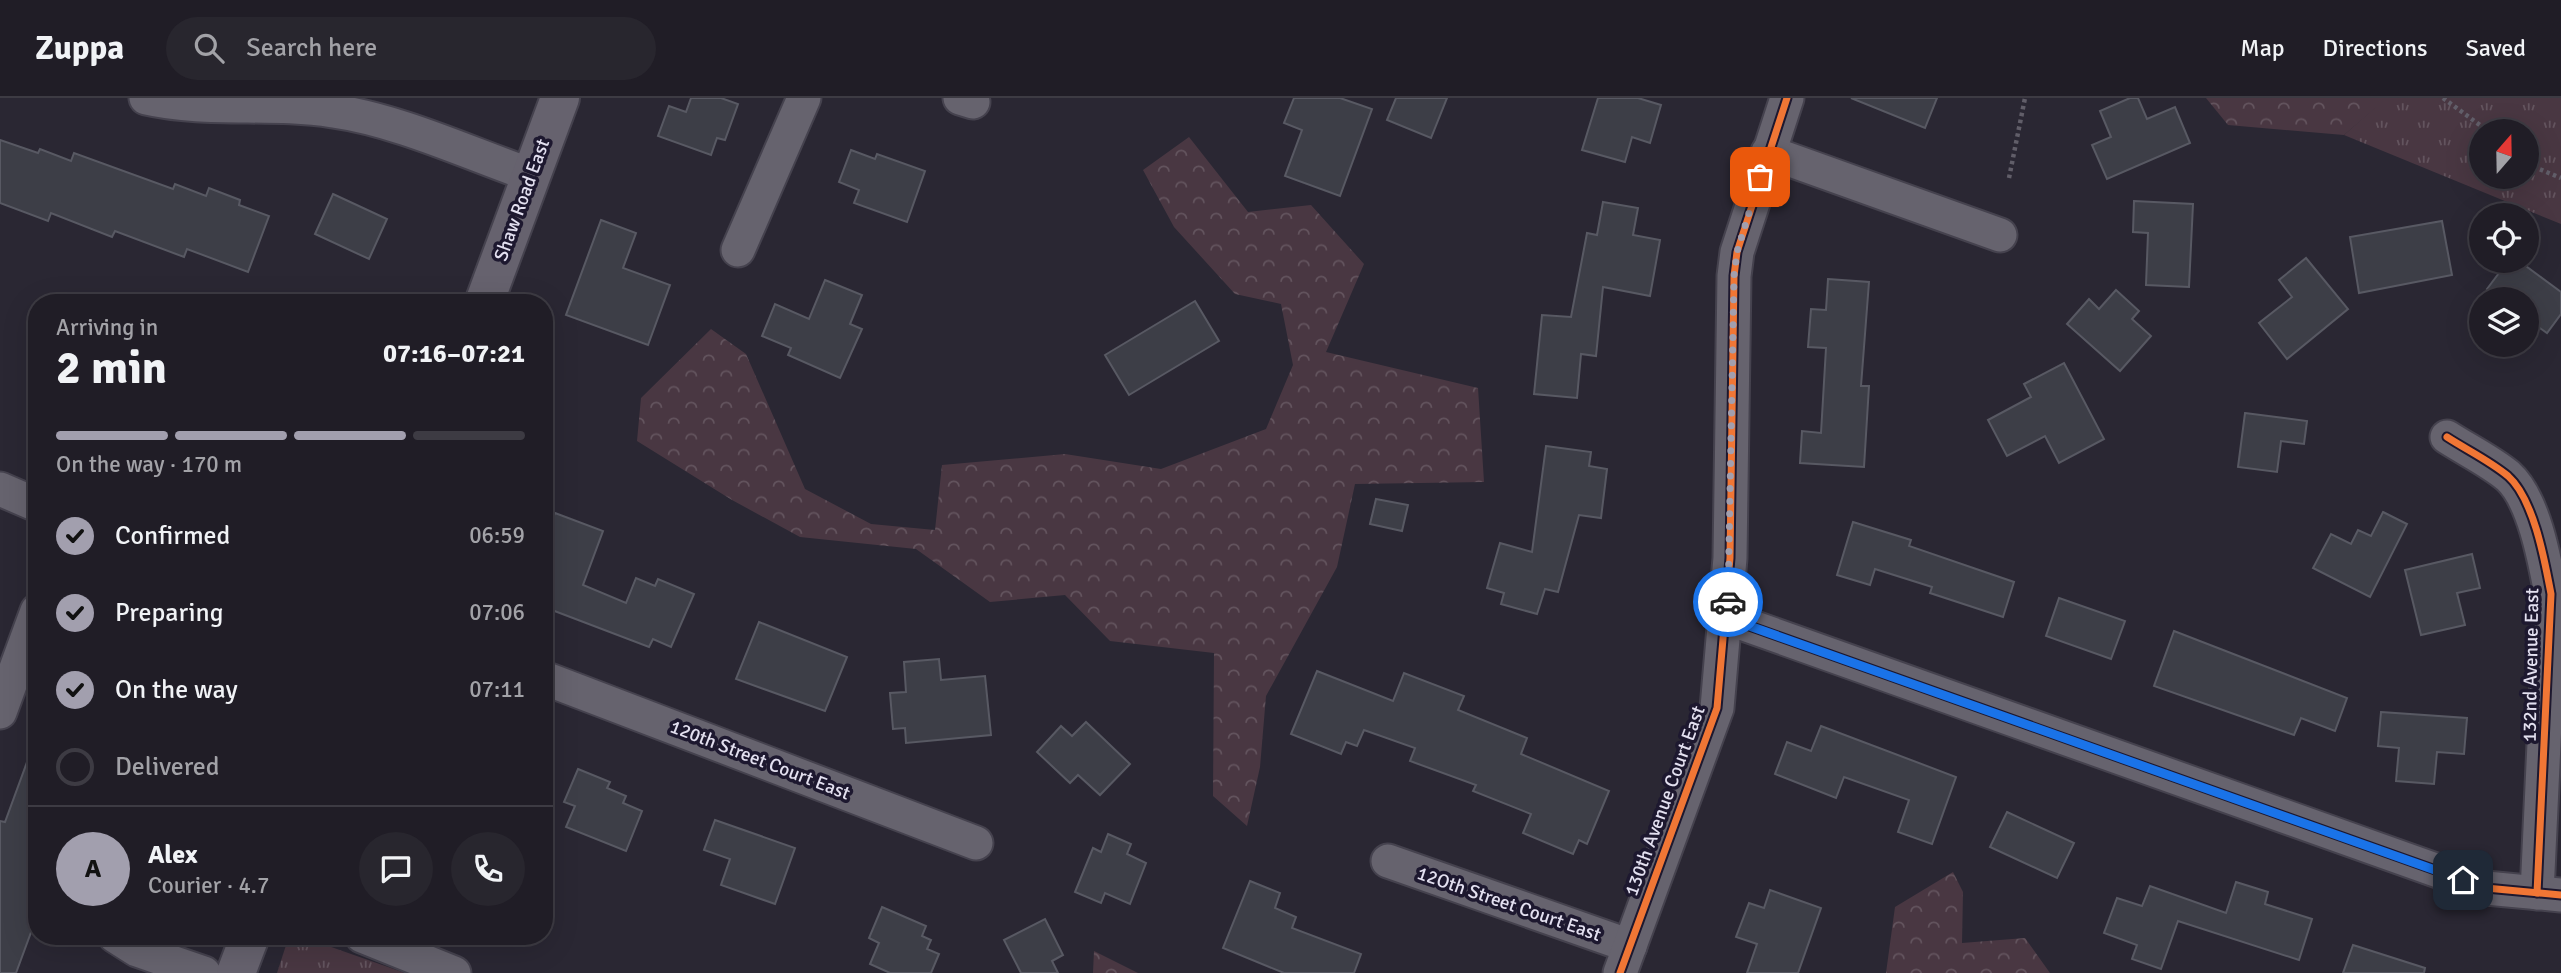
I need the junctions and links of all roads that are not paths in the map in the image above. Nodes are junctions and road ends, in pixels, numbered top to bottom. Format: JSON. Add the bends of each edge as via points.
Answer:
{"nodes":[{"id":1,"x":146,"y":98,"type":"edge"},
{"id":2,"x":560,"y":98,"type":"edge"},
{"id":3,"x":804,"y":98,"type":"edge"},
{"id":4,"x":1787,"y":98,"type":"edge"},
{"id":5,"x":1768,"y":152,"type":"junction"},
{"id":6,"x":531,"y":175,"type":"junction"},
{"id":7,"x":2000,"y":236,"type":"dead end"},
{"id":8,"x":738,"y":250,"type":"dead end"},
{"id":9,"x":487,"y":294,"type":"edge"},
{"id":10,"x":2447,"y":437,"type":"dead end"},
{"id":11,"x":0,"y":489,"type":"edge"},
{"id":12,"x":28,"y":501,"type":"edge"},
{"id":13,"x":1727,"y":618,"type":"junction"},
{"id":14,"x":28,"y":636,"type":"edge"},
{"id":15,"x":553,"y":681,"type":"edge"},
{"id":16,"x":0,"y":712,"type":"edge"},
{"id":17,"x":976,"y":843,"type":"dead end"},
{"id":18,"x":1388,"y":861,"type":"dead end"},
{"id":19,"x":2549,"y":894,"type":"edge"},
{"id":20,"x":128,"y":945,"type":"edge"},
{"id":21,"x":247,"y":945,"type":"edge"},
{"id":22,"x":384,"y":945,"type":"edge"},
{"id":23,"x":1625,"y":960,"type":"edge"},
{"id":24,"x":204,"y":973,"type":"edge"},
{"id":25,"x":236,"y":973,"type":"edge"},
{"id":26,"x":453,"y":973,"type":"edge"}],
"edges":[{"from":1,"to":6,"type":"street","via":[[211,106],[286,105],[336,111]]},
{"from":2,"to":6,"type":"main road","name":"Shaw Road East"},
{"from":3,"to":8,"type":"street"},
{"from":4,"to":5,"type":"street","name":"130th Avenue Court East"},
{"from":5,"to":7,"type":"street"},
{"from":5,"to":13,"type":"street","name":"130th Avenue Court East","via":[[1734,276]]},
{"from":6,"to":9,"type":"main road","name":"Shaw Road East"},
{"from":10,"to":19,"type":"street","name":"132nd Avenue East","via":[[2510,478],[2543,547],[2551,594]]},
{"from":11,"to":12,"type":"street"},
{"from":13,"to":19,"type":"street","via":[[2486,888]]},
{"from":13,"to":23,"type":"street","name":"130th Avenue Court East","via":[[1717,708]]},
{"from":14,"to":16,"type":"street"},
{"from":15,"to":17,"type":"street","name":"120th Street Court East"},
{"from":18,"to":23,"type":"street","name":"12Oth Street Court East"},
{"from":20,"to":24,"type":"street"},
{"from":21,"to":25,"type":"main road"},
{"from":22,"to":26,"type":"street"}]}
